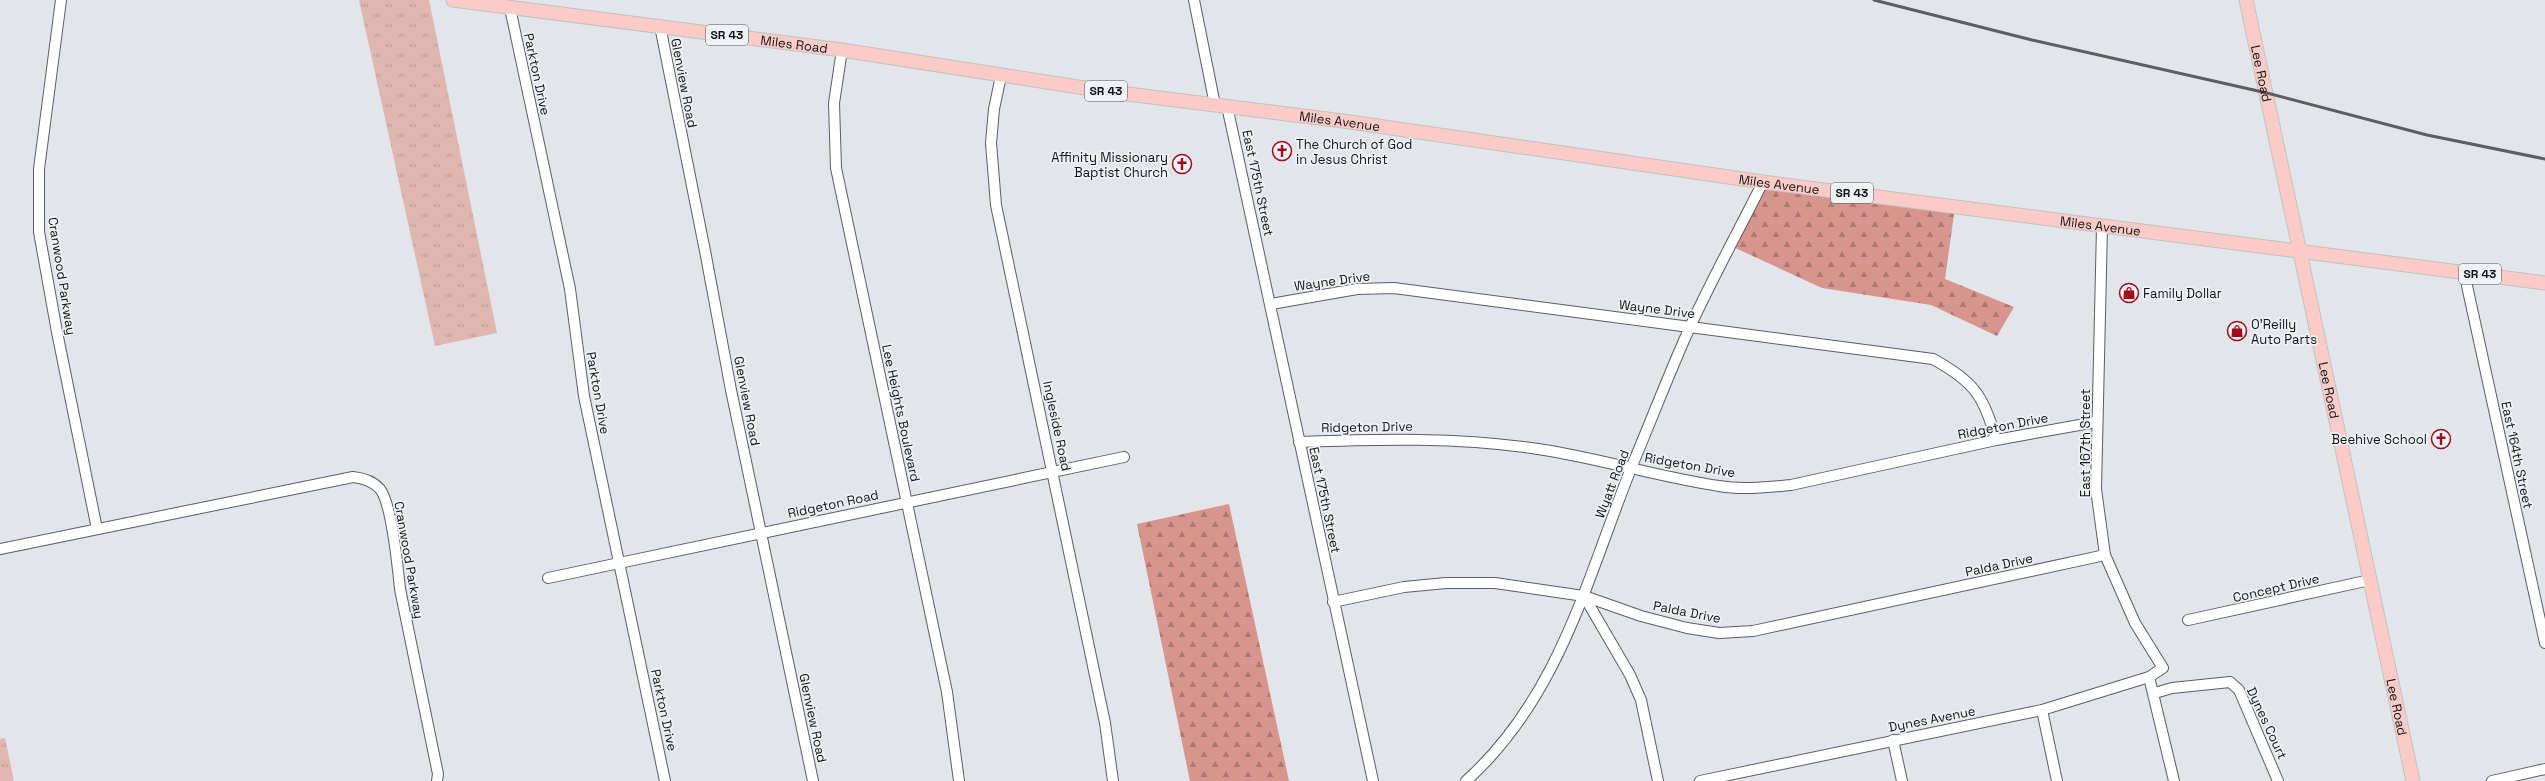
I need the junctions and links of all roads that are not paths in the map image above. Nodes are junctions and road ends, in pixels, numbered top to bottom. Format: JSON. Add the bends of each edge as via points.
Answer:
{"nodes":[{"id":1,"x":61,"y":0,"type":"edge"},
{"id":2,"x":453,"y":0,"type":"edge"},
{"id":3,"x":1194,"y":0,"type":"edge"},
{"id":4,"x":2246,"y":0,"type":"edge"},
{"id":5,"x":510,"y":8,"type":"junction"},
{"id":6,"x":660,"y":26,"type":"junction"},
{"id":7,"x":842,"y":50,"type":"junction"},
{"id":8,"x":1001,"y":76,"type":"junction"},
{"id":9,"x":1063,"y":84,"type":"joint"},
{"id":10,"x":1221,"y":106,"type":"junction"},
{"id":11,"x":1764,"y":182,"type":"junction"},
{"id":12,"x":2102,"y":227,"type":"junction"},
{"id":13,"x":2300,"y":252,"type":"junction"},
{"id":14,"x":2464,"y":272,"type":"junction"},
{"id":15,"x":2545,"y":283,"type":"edge"},
{"id":16,"x":1271,"y":304,"type":"junction"},
{"id":17,"x":1691,"y":326,"type":"junction"},
{"id":18,"x":2096,"y":422,"type":"junction"},
{"id":19,"x":1996,"y":440,"type":"junction"},
{"id":20,"x":1299,"y":442,"type":"junction"},
{"id":21,"x":1124,"y":457,"type":"dead end"},
{"id":22,"x":1632,"y":468,"type":"junction"},
{"id":23,"x":1053,"y":472,"type":"junction"},
{"id":24,"x":906,"y":502,"type":"junction"},
{"id":25,"x":98,"y":529,"type":"junction"},
{"id":26,"x":761,"y":533,"type":"junction"},
{"id":27,"x":0,"y":549,"type":"edge"},
{"id":28,"x":2106,"y":555,"type":"junction"},
{"id":29,"x":619,"y":563,"type":"junction"},
{"id":30,"x":548,"y":578,"type":"dead end"},
{"id":31,"x":2370,"y":580,"type":"junction"},
{"id":32,"x":1584,"y":596,"type":"junction"},
{"id":33,"x":1333,"y":602,"type":"junction"},
{"id":34,"x":2188,"y":620,"type":"dead end"},
{"id":35,"x":2545,"y":643,"type":"edge"},
{"id":36,"x":2163,"y":668,"type":"joint"},
{"id":37,"x":2149,"y":677,"type":"junction"},
{"id":38,"x":2155,"y":693,"type":"junction"},
{"id":39,"x":2042,"y":710,"type":"junction"},
{"id":40,"x":1893,"y":740,"type":"junction"},
{"id":41,"x":2545,"y":769,"type":"edge"},
{"id":42,"x":1742,"y":777,"type":"edge"},
{"id":43,"x":438,"y":781,"type":"edge"},
{"id":44,"x":665,"y":781,"type":"edge"},
{"id":45,"x":813,"y":781,"type":"edge"},
{"id":46,"x":959,"y":781,"type":"edge"},
{"id":47,"x":1113,"y":781,"type":"edge"},
{"id":48,"x":1373,"y":781,"type":"edge"},
{"id":49,"x":1466,"y":781,"type":"edge"},
{"id":50,"x":1658,"y":781,"type":"edge"},
{"id":51,"x":1700,"y":781,"type":"edge"},
{"id":52,"x":1902,"y":781,"type":"edge"},
{"id":53,"x":2057,"y":781,"type":"edge"},
{"id":54,"x":2174,"y":781,"type":"edge"},
{"id":55,"x":2278,"y":781,"type":"edge"},
{"id":56,"x":2412,"y":781,"type":"edge"},
{"id":57,"x":2492,"y":781,"type":"edge"}],
"edges":[{"from":1,"to":25,"type":"street","name":"Cranwood Parkway","via":[[39,170],[39,232]]},
{"from":2,"to":5,"type":"main road","name":"Miles Road","number":"SR 43"},
{"from":3,"to":10,"type":"street","name":"East 175th Street"},
{"from":4,"to":13,"type":"main road","name":"Lee Road"},
{"from":5,"to":6,"type":"main road","name":"Miles Road","number":"SR 43"},
{"from":5,"to":29,"type":"street","name":"Parkton Drive","via":[[570,289],[584,396]]},
{"from":6,"to":7,"type":"main road","name":"Miles Road","number":"SR 43"},
{"from":6,"to":26,"type":"street","name":"Glenview Road"},
{"from":7,"to":8,"type":"main road","name":"Miles Road","number":"SR 43"},
{"from":7,"to":24,"type":"street","name":"Lee Heights Boulevard","via":[[834,103],[836,168]]},
{"from":8,"to":9,"type":"main road","name":"Miles Road","number":"SR 43"},
{"from":8,"to":23,"type":"street","name":"Ingleside Road","via":[[994,109],[991,143],[996,206]]},
{"from":9,"to":10,"type":"main road","name":"Miles Avenue","number":"SR 43"},
{"from":10,"to":11,"type":"main road","name":"Miles Avenue","number":"SR 43"},
{"from":10,"to":16,"type":"street","name":"East 175th Street"},
{"from":11,"to":12,"type":"main road","name":"Miles Avenue","number":"SR 43"},
{"from":11,"to":17,"type":"street","name":"Wyatt Road"},
{"from":12,"to":13,"type":"main road","name":"Miles Avenue","number":"SR 43"},
{"from":12,"to":18,"type":"street","name":"East 167th Street"},
{"from":13,"to":14,"type":"main road","name":"Miles Avenue","number":"SR 43"},
{"from":13,"to":31,"type":"main road","name":"Lee Road"},
{"from":14,"to":15,"type":"main road","name":"Miles Avenue","number":"SR 43"},
{"from":14,"to":35,"type":"street","name":"East 164th Street"},
{"from":16,"to":17,"type":"street","name":"Wayne Drive","via":[[1357,289],[1394,288]]},
{"from":16,"to":20,"type":"street","name":"East 175th Street"},
{"from":17,"to":19,"type":"street","name":"Wayne Drive","via":[[1933,359],[1957,372],[1974,389],[1987,408]]},
{"from":17,"to":22,"type":"street","name":"Wyatt Road"},
{"from":18,"to":19,"type":"street","name":"Ridgeton Drive"},
{"from":18,"to":28,"type":"street","name":"East 167th Street","via":[[2096,489]]},
{"from":19,"to":22,"type":"street","name":"Ridgeton Drive","via":[[1791,485],[1764,488],[1720,487]]},
{"from":20,"to":22,"type":"street","name":"Ridgeton Drive","via":[[1483,441],[1539,449]]},
{"from":20,"to":33,"type":"street","name":"East 175th Street"},
{"from":21,"to":23,"type":"street","name":"Ridgeton Road"},
{"from":22,"to":32,"type":"street","name":"Wyatt Road"},
{"from":23,"to":24,"type":"street","name":"Ridgeton Road"},
{"from":23,"to":47,"type":"street","name":"Ingleside Road","via":[[1105,722]]},
{"from":24,"to":26,"type":"street","name":"Ridgeton Road"},
{"from":24,"to":46,"type":"street","name":"Lee Heights Boulevard","via":[[947,692]]},
{"from":25,"to":27,"type":"street","name":"Cranwood Parkway"},
{"from":25,"to":43,"type":"street","name":"Cranwood Parkway","via":[[352,477],[371,482],[381,490],[386,503],[400,589]]},
{"from":26,"to":29,"type":"street","name":"Ridgeton Road"},
{"from":26,"to":45,"type":"street","name":"Glenview Road"},
{"from":28,"to":32,"type":"street","name":"Palda Drive","via":[[1753,631],[1719,633],[1687,628],[1641,616]]},
{"from":28,"to":36,"type":"street","name":"East 167th Street","via":[[2135,623]]},
{"from":29,"to":30,"type":"street","name":"Ridgeton Road"},
{"from":29,"to":44,"type":"street","name":"Parkton Drive"},
{"from":31,"to":34,"type":"street","name":"Concept Drive"},
{"from":31,"to":56,"type":"main road","name":"Lee Road"},
{"from":32,"to":33,"type":"street","name":"Palda Drive","via":[[1495,583],[1446,583],[1404,587]]},
{"from":32,"to":49,"type":"street","name":"Wyatt Road","via":[[1524,717],[1497,751]]},
{"from":32,"to":50,"type":"street","via":[[1630,675],[1641,700]]},
{"from":33,"to":48,"type":"street","name":"East 175th Street"},
{"from":36,"to":37,"type":"street","name":"Dynes Avenue"},
{"from":37,"to":38,"type":"street"},
{"from":37,"to":39,"type":"street","name":"Dynes Avenue"},
{"from":38,"to":54,"type":"street"},
{"from":38,"to":55,"type":"street","name":"Dynes Court","via":[[2172,688],[2230,682],[2240,690]]},
{"from":39,"to":40,"type":"street","name":"Dynes Avenue"},
{"from":39,"to":53,"type":"street"},
{"from":40,"to":42,"type":"street","name":"Dynes Avenue"},
{"from":40,"to":52,"type":"street"},
{"from":41,"to":57,"type":"street"},
{"from":42,"to":51,"type":"street","name":"Dynes Avenue"}]}
